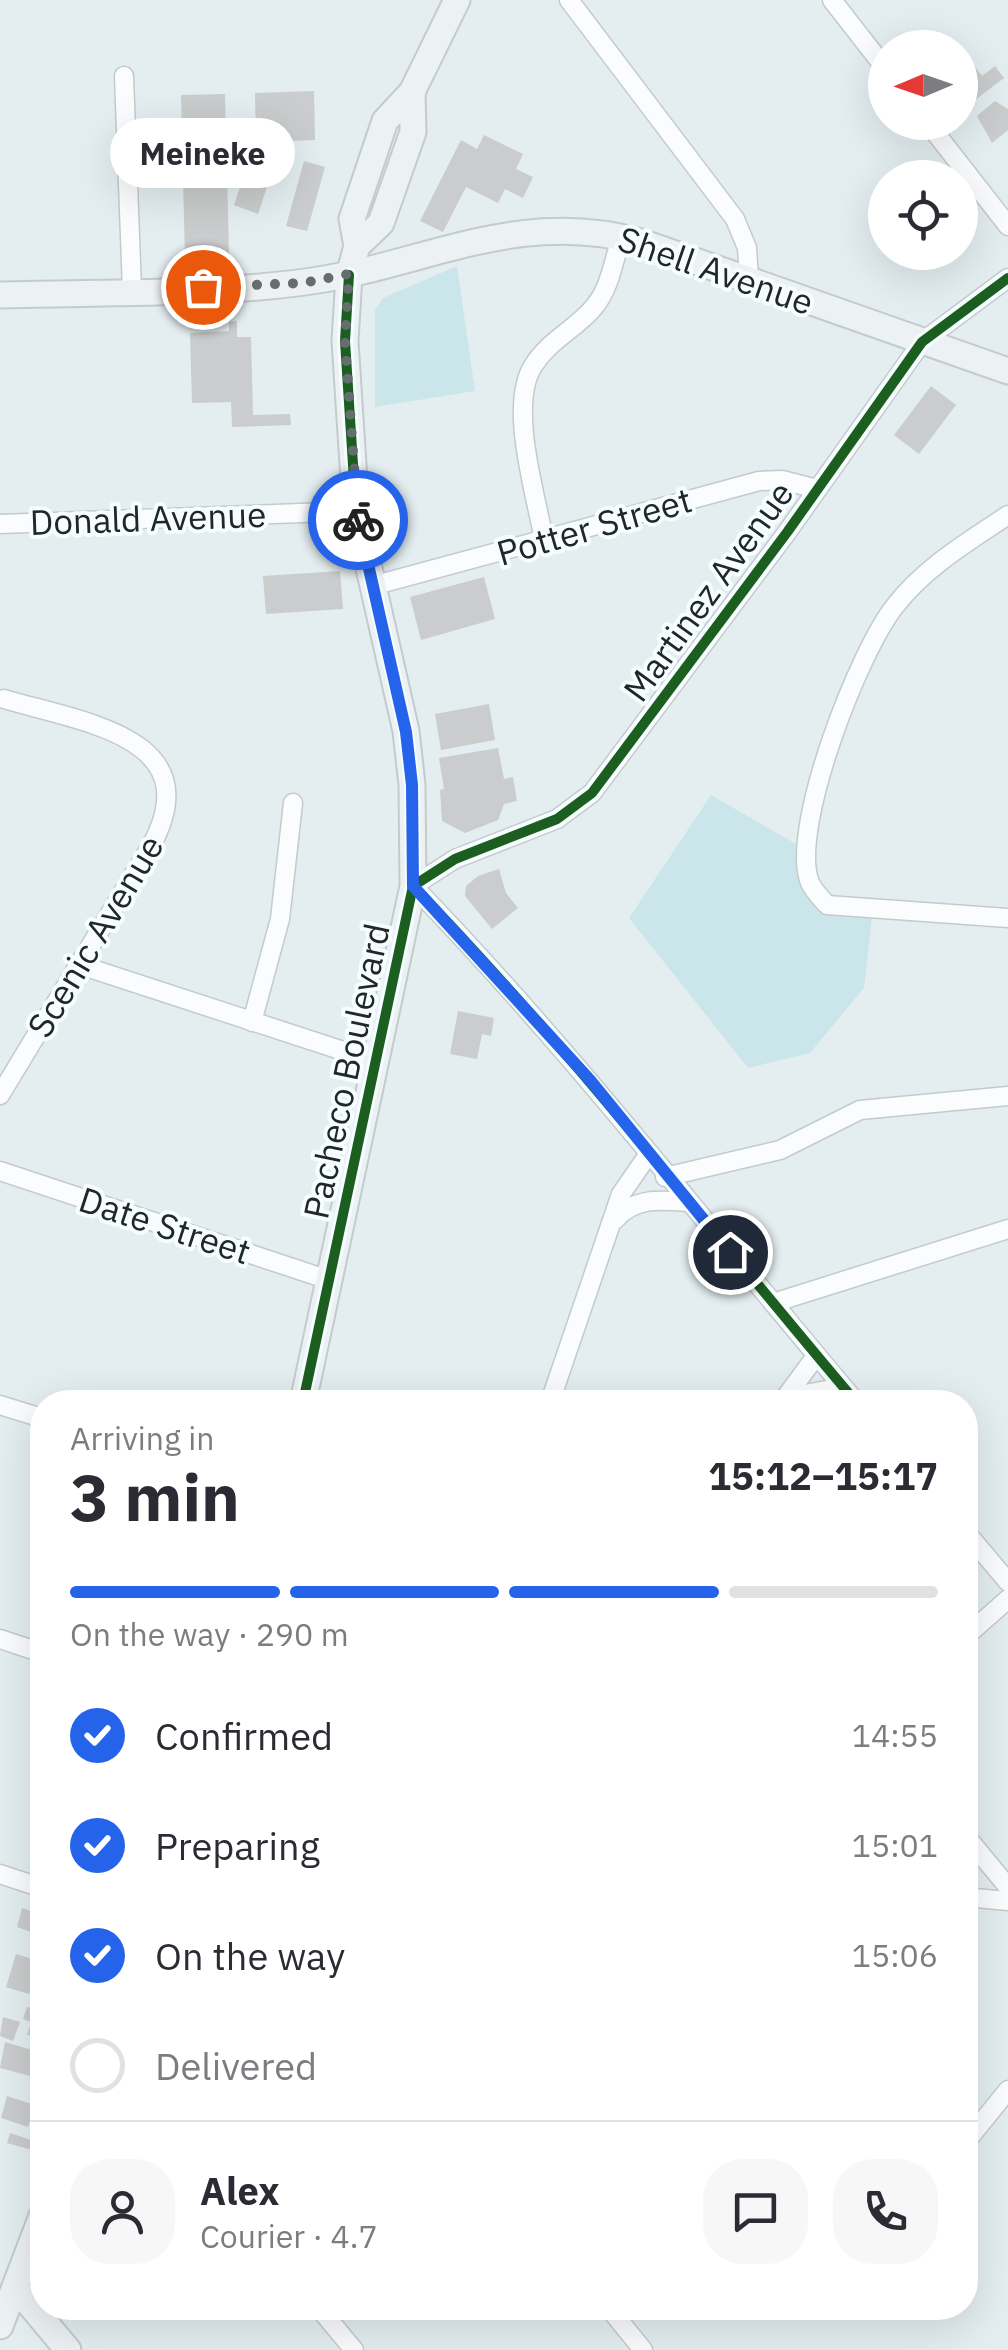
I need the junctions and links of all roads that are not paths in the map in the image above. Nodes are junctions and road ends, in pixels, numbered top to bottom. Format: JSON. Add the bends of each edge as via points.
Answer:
{"nodes":[{"id":1,"x":457,"y":0,"type":"edge"},
{"id":2,"x":569,"y":0,"type":"edge"},
{"id":3,"x":832,"y":0,"type":"edge"},
{"id":4,"x":868,"y":46,"type":"edge"},
{"id":5,"x":124,"y":76,"type":"dead end"},
{"id":6,"x":941,"y":140,"type":"edge"},
{"id":7,"x":1008,"y":226,"type":"edge"},
{"id":8,"x":622,"y":236,"type":"junction"},
{"id":9,"x":349,"y":274,"type":"junction"},
{"id":10,"x":1008,"y":278,"type":"edge"},
{"id":11,"x":749,"y":279,"type":"junction"},
{"id":12,"x":132,"y":290,"type":"junction"},
{"id":13,"x":0,"y":295,"type":"edge"},
{"id":14,"x":922,"y":342,"type":"junction"},
{"id":15,"x":1008,"y":371,"type":"edge"},
{"id":16,"x":816,"y":489,"type":"junction"},
{"id":17,"x":356,"y":511,"type":"junction"},
{"id":18,"x":1008,"y":515,"type":"edge"},
{"id":19,"x":0,"y":524,"type":"edge"},
{"id":20,"x":544,"y":540,"type":"junction"},
{"id":21,"x":372,"y":586,"type":"junction"},
{"id":22,"x":4,"y":699,"type":"dead end"},
{"id":23,"x":293,"y":803,"type":"dead end"},
{"id":24,"x":413,"y":886,"type":"junction"},
{"id":25,"x":1008,"y":918,"type":"edge"},
{"id":26,"x":77,"y":964,"type":"junction"},
{"id":27,"x":252,"y":1022,"type":"junction"},
{"id":28,"x":377,"y":1062,"type":"junction"},
{"id":29,"x":0,"y":1095,"type":"edge"},
{"id":30,"x":1008,"y":1096,"type":"edge"},
{"id":31,"x":648,"y":1155,"type":"junction"},
{"id":32,"x":0,"y":1170,"type":"edge"},
{"id":33,"x":665,"y":1177,"type":"junction"},
{"id":34,"x":688,"y":1202,"type":"junction"},
{"id":35,"x":609,"y":1227,"type":"junction"},
{"id":36,"x":1008,"y":1229,"type":"edge"},
{"id":37,"x":329,"y":1280,"type":"junction"},
{"id":38,"x":774,"y":1302,"type":"junction"},
{"id":39,"x":816,"y":1356,"type":"junction"},
{"id":40,"x":843,"y":1387,"type":"junction"},
{"id":41,"x":306,"y":1390,"type":"edge"},
{"id":42,"x":554,"y":1390,"type":"edge"},
{"id":43,"x":791,"y":1390,"type":"edge"},
{"id":44,"x":827,"y":1390,"type":"edge"},
{"id":45,"x":846,"y":1390,"type":"edge"},
{"id":46,"x":0,"y":1404,"type":"edge"},
{"id":47,"x":30,"y":1414,"type":"edge"},
{"id":48,"x":978,"y":1546,"type":"edge"},
{"id":49,"x":1008,"y":1582,"type":"edge"},
{"id":50,"x":1008,"y":1599,"type":"edge"},
{"id":51,"x":978,"y":1626,"type":"edge"},
{"id":52,"x":0,"y":1639,"type":"edge"},
{"id":53,"x":30,"y":1649,"type":"edge"},
{"id":54,"x":978,"y":1850,"type":"edge"},
{"id":55,"x":0,"y":1874,"type":"edge"},
{"id":56,"x":30,"y":1884,"type":"edge"},
{"id":57,"x":1008,"y":1887,"type":"edge"},
{"id":58,"x":978,"y":1898,"type":"edge"},
{"id":59,"x":1008,"y":1901,"type":"edge"},
{"id":60,"x":1008,"y":2090,"type":"edge"},
{"id":61,"x":978,"y":2127,"type":"edge"},
{"id":62,"x":30,"y":2239,"type":"edge"},
{"id":63,"x":8,"y":2280,"type":"edge"},
{"id":64,"x":30,"y":2306,"type":"edge"},
{"id":65,"x":42,"y":2320,"type":"edge"},
{"id":66,"x":327,"y":2320,"type":"edge"},
{"id":67,"x":619,"y":2320,"type":"edge"},
{"id":68,"x":0,"y":2326,"type":"edge"},
{"id":69,"x":343,"y":2346,"type":"edge"},
{"id":70,"x":68,"y":2350,"type":"edge"},
{"id":71,"x":643,"y":2350,"type":"edge"}],
"edges":[{"from":1,"to":9,"type":"main road","name":"Pacheco Boulevard","via":[[412,92],[385,121],[368,161],[352,218],[356,246]]},
{"from":2,"to":11,"type":"street","via":[[734,218],[747,248]]},
{"from":3,"to":4,"type":"street"},
{"from":5,"to":12,"type":"street"},
{"from":6,"to":7,"type":"street"},
{"from":8,"to":9,"type":"main road","name":"Shell Avenue","via":[[579,229],[514,232]]},
{"from":8,"to":11,"type":"main road","name":"Shell Avenue"},
{"from":8,"to":20,"type":"street","via":[[604,292],[546,348],[525,387],[525,432]]},
{"from":9,"to":12,"type":"main road","name":"Shell Avenue","via":[[303,283]]},
{"from":9,"to":17,"type":"main road","name":"Pacheco Boulevard","via":[[345,341]]},
{"from":10,"to":14,"type":"street","name":"Martinez Avenue"},
{"from":11,"to":14,"type":"main road","name":"Shell Avenue"},
{"from":12,"to":13,"type":"main road","name":"Shell Avenue"},
{"from":14,"to":15,"type":"main road","name":"Shell Avenue"},
{"from":14,"to":16,"type":"street","name":"Martinez Avenue"},
{"from":16,"to":20,"type":"street","name":"Potter Street","via":[[758,481]]},
{"from":16,"to":24,"type":"street","name":"Martinez Avenue","via":[[592,793],[557,819],[455,859]]},
{"from":17,"to":19,"type":"street","name":"Donald Avenue"},
{"from":17,"to":21,"type":"main road","name":"Pacheco Boulevard"},
{"from":18,"to":25,"type":"street","via":[[938,562],[893,608],[840,715],[806,820],[808,881],[827,905]]},
{"from":20,"to":21,"type":"street","name":"Potter Street"},
{"from":21,"to":24,"type":"main road","name":"Pacheco Boulevard","via":[[406,732]]},
{"from":22,"to":26,"type":"street","name":"Scenic Avenue","via":[[124,737],[160,764],[167,782],[163,824]]},
{"from":23,"to":27,"type":"street","via":[[280,919]]},
{"from":24,"to":28,"type":"main road","name":"Pacheco Boulevard"},
{"from":24,"to":31,"type":"street","via":[[590,1080]]},
{"from":26,"to":27,"type":"street"},
{"from":26,"to":29,"type":"street","name":"Scenic Avenue"},
{"from":27,"to":28,"type":"street"},
{"from":28,"to":37,"type":"main road","name":"Pacheco Boulevard"},
{"from":30,"to":33,"type":"street","via":[[860,1110],[780,1150]]},
{"from":31,"to":33,"type":"street"},
{"from":31,"to":35,"type":"street","via":[[621,1194]]},
{"from":32,"to":37,"type":"street","name":"Date Street"},
{"from":33,"to":34,"type":"street"},
{"from":34,"to":35,"type":"street","via":[[630,1205]]},
{"from":34,"to":38,"type":"street"},
{"from":35,"to":42,"type":"street"},
{"from":36,"to":38,"type":"street"},
{"from":37,"to":41,"type":"main road","name":"Pacheco Boulevard"},
{"from":38,"to":39,"type":"street"},
{"from":39,"to":40,"type":"street"},
{"from":39,"to":43,"type":"street"},
{"from":40,"to":44,"type":"street"},
{"from":40,"to":45,"type":"street"},
{"from":46,"to":47,"type":"street"},
{"from":48,"to":49,"type":"street"},
{"from":50,"to":51,"type":"street"},
{"from":52,"to":53,"type":"street"},
{"from":54,"to":57,"type":"street"},
{"from":55,"to":56,"type":"street"},
{"from":58,"to":59,"type":"street"},
{"from":60,"to":61,"type":"street"},
{"from":62,"to":63,"type":"main road"},
{"from":63,"to":64,"type":"main road"},
{"from":63,"to":68,"type":"main road"},
{"from":65,"to":70,"type":"main road"},
{"from":66,"to":69,"type":"street"},
{"from":67,"to":71,"type":"street"}]}
